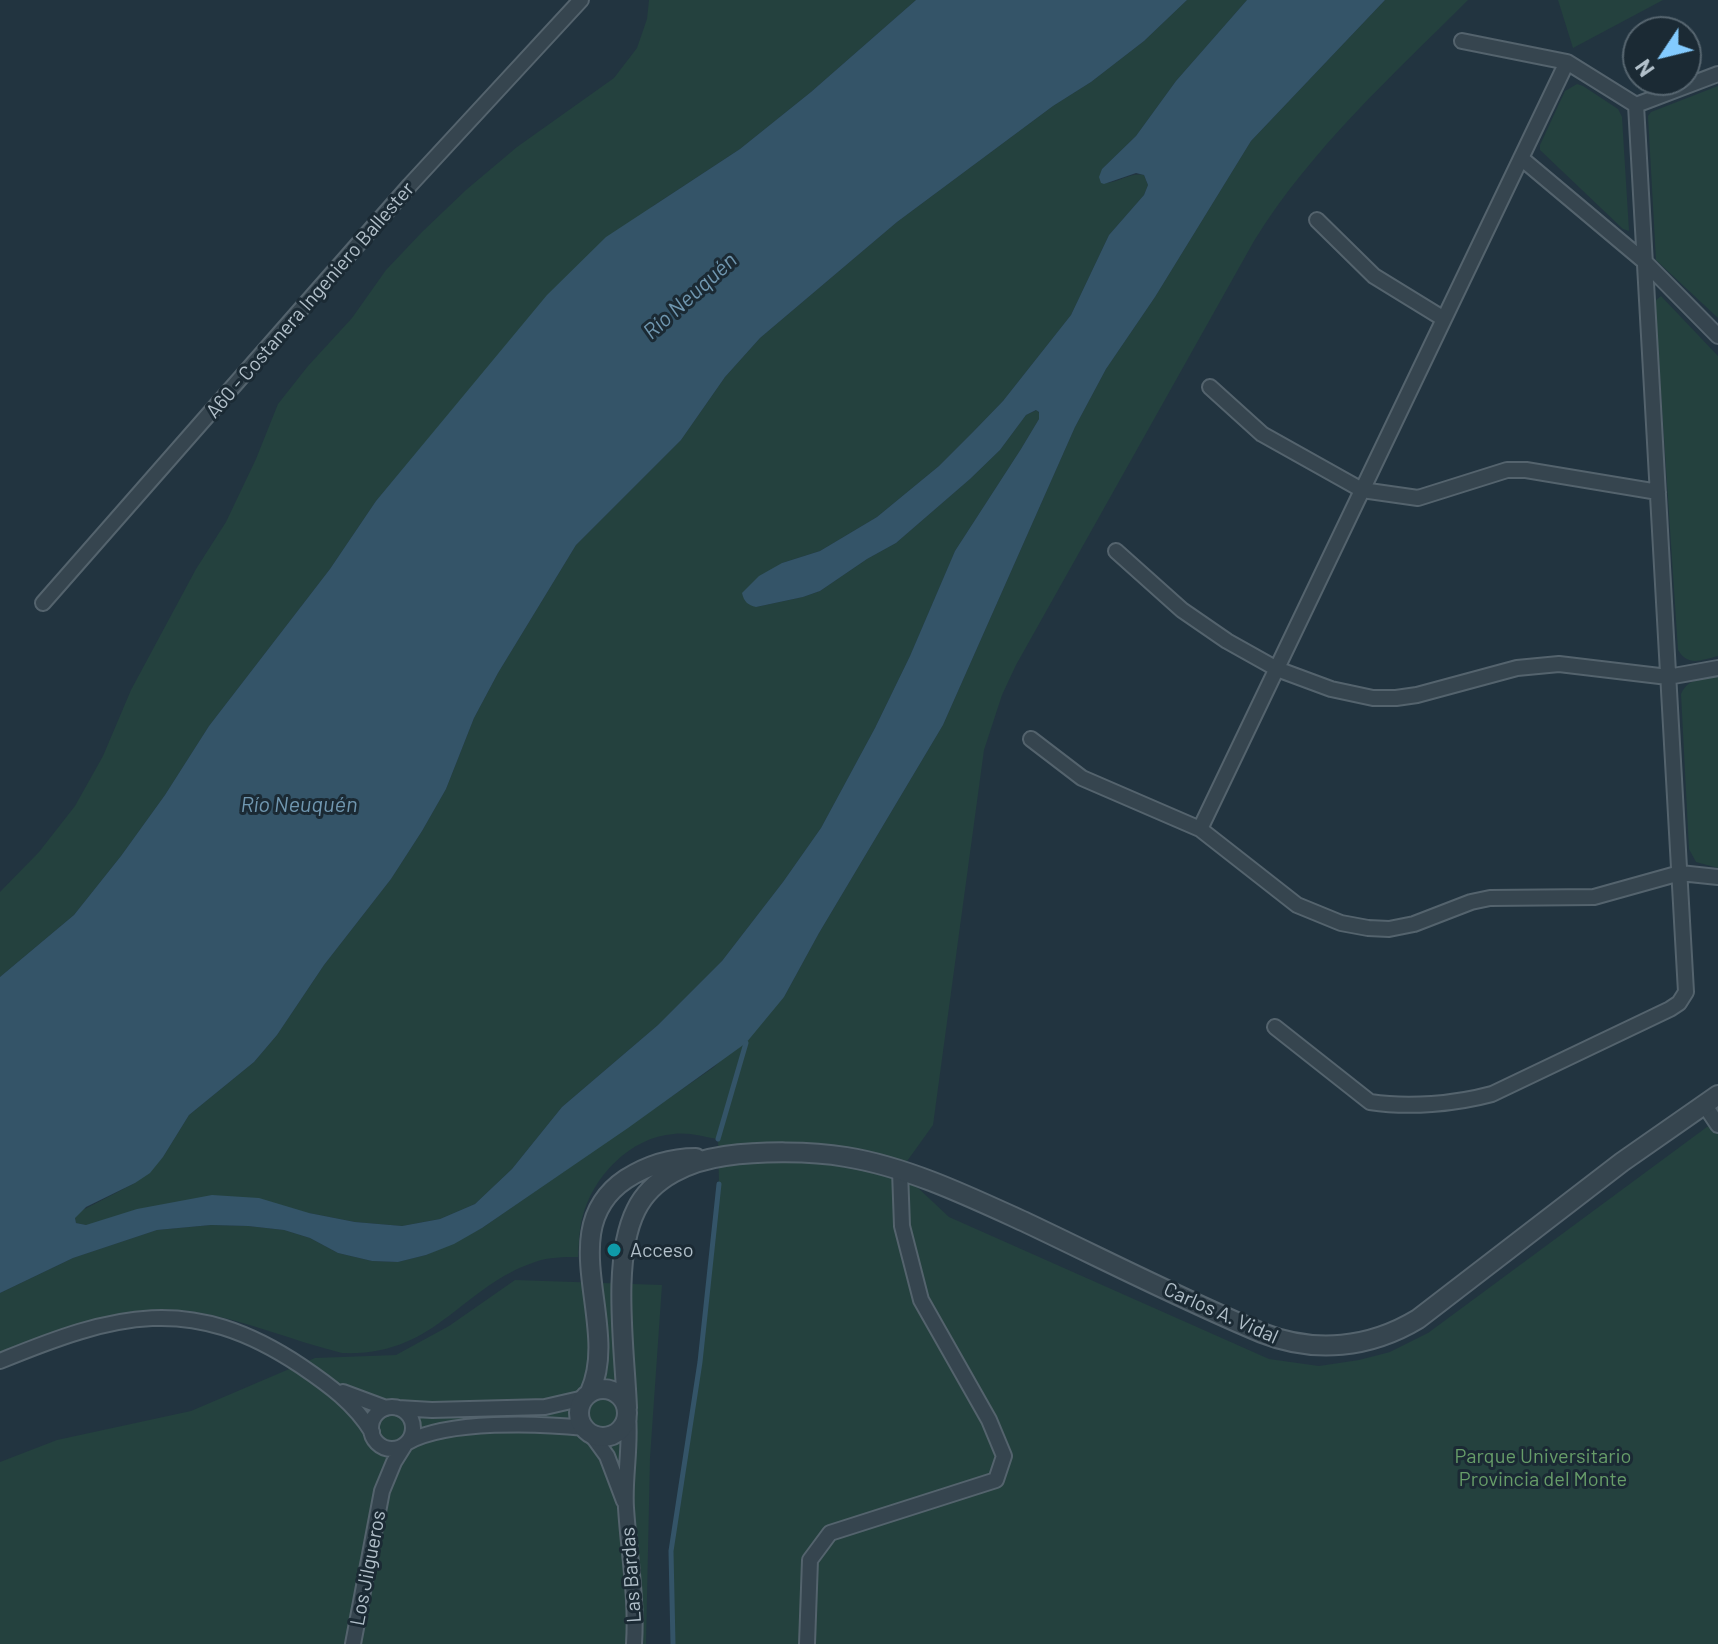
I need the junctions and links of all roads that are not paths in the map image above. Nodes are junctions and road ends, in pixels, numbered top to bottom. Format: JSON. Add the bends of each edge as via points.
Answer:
{"nodes":[{"id":1,"x":581,"y":0,"type":"edge"},
{"id":2,"x":1462,"y":41,"type":"dead end"},
{"id":3,"x":1567,"y":62,"type":"junction"},
{"id":4,"x":1718,"y":74,"type":"edge"},
{"id":5,"x":1636,"y":105,"type":"junction"},
{"id":6,"x":1521,"y":158,"type":"junction"},
{"id":7,"x":1317,"y":220,"type":"dead end"},
{"id":8,"x":1645,"y":262,"type":"junction"},
{"id":9,"x":1444,"y":319,"type":"junction"},
{"id":10,"x":1718,"y":336,"type":"edge"},
{"id":11,"x":1210,"y":387,"type":"dead end"},
{"id":12,"x":1362,"y":490,"type":"junction"},
{"id":13,"x":1658,"y":492,"type":"junction"},
{"id":14,"x":1116,"y":551,"type":"dead end"},
{"id":15,"x":43,"y":603,"type":"dead end"},
{"id":16,"x":1718,"y":668,"type":"edge"},
{"id":17,"x":1277,"y":669,"type":"junction"},
{"id":18,"x":1668,"y":677,"type":"junction"},
{"id":19,"x":1031,"y":739,"type":"dead end"},
{"id":20,"x":1200,"y":829,"type":"junction"},
{"id":21,"x":1680,"y":873,"type":"junction"},
{"id":22,"x":1718,"y":877,"type":"edge"},
{"id":23,"x":1275,"y":1027,"type":"dead end"},
{"id":24,"x":1711,"y":1100,"type":"edge"},
{"id":25,"x":1718,"y":1125,"type":"edge"},
{"id":26,"x":719,"y":1157,"type":"junction"},
{"id":27,"x":900,"y":1171,"type":"junction"},
{"id":28,"x":0,"y":1361,"type":"edge"},
{"id":29,"x":325,"y":1382,"type":"junction"},
{"id":30,"x":587,"y":1395,"type":"junction"},
{"id":31,"x":392,"y":1408,"type":"junction"},
{"id":32,"x":628,"y":1412,"type":"junction"},
{"id":33,"x":588,"y":1431,"type":"junction"},
{"id":34,"x":374,"y":1436,"type":"junction"},
{"id":35,"x":406,"y":1444,"type":"junction"},
{"id":36,"x":382,"y":1491,"type":"junction"},
{"id":37,"x":625,"y":1506,"type":"junction"},
{"id":38,"x":353,"y":1644,"type":"edge"},
{"id":39,"x":634,"y":1644,"type":"edge"},
{"id":40,"x":807,"y":1644,"type":"edge"}],
"edges":[{"from":1,"to":15,"type":"street","name":"A60 - Costanera Ingeniero Ballester","via":[[410,185]]},
{"from":2,"to":3,"type":"street"},
{"from":3,"to":5,"type":"street"},
{"from":3,"to":6,"type":"street"},
{"from":4,"to":5,"type":"street"},
{"from":5,"to":8,"type":"street"},
{"from":6,"to":8,"type":"street"},
{"from":6,"to":9,"type":"street"},
{"from":7,"to":9,"type":"street","via":[[1374,276]]},
{"from":8,"to":10,"type":"street"},
{"from":8,"to":13,"type":"street"},
{"from":9,"to":12,"type":"street"},
{"from":11,"to":12,"type":"street","via":[[1262,434]]},
{"from":12,"to":13,"type":"street","via":[[1418,498],[1507,470],[1526,470]]},
{"from":12,"to":17,"type":"street"},
{"from":13,"to":18,"type":"street"},
{"from":14,"to":17,"type":"street","via":[[1182,610]]},
{"from":16,"to":18,"type":"street"},
{"from":17,"to":18,"type":"street","via":[[1373,698],[1396,698],[1517,668],[1559,664]]},
{"from":17,"to":20,"type":"street"},
{"from":18,"to":21,"type":"street"},
{"from":19,"to":20,"type":"street","via":[[1082,778]]},
{"from":20,"to":21,"type":"street","via":[[1297,905],[1321,917],[1368,928],[1414,924],[1490,898],[1594,897]]},
{"from":21,"to":22,"type":"street"},
{"from":21,"to":23,"type":"street","via":[[1686,992],[1679,1003],[1492,1094],[1469,1100],[1370,1102]]},
{"from":24,"to":25,"type":"street"},
{"from":24,"to":27,"type":"street","name":"Carlos A. Vidal","via":[[1418,1319],[1375,1340],[1342,1345],[1294,1343],[1262,1333],[982,1203]]},
{"from":26,"to":27,"type":"street","name":"Carlos A. Vidal","via":[[844,1156]]},
{"from":26,"to":30,"type":"street","name":"Las Bardas","via":[[647,1167],[614,1188],[598,1210],[591,1247],[598,1370]]},
{"from":26,"to":32,"type":"street","via":[[661,1181],[640,1203],[630,1224],[622,1286]]},
{"from":27,"to":40,"type":"street","via":[[902,1226],[921,1300],[1004,1456],[996,1480],[830,1533],[810,1560]]},
{"from":28,"to":29,"type":"street","via":[[85,1329],[173,1318],[208,1322],[242,1335]]},
{"from":29,"to":31,"type":"street"},
{"from":29,"to":34,"type":"street","via":[[357,1411]]},
{"from":30,"to":31,"type":"street","via":[[545,1407]]},
{"from":30,"to":32,"type":"street","via":[[597,1389],[613,1390],[625,1400]]},
{"from":30,"to":33,"type":"street","name":"Las Bardas","via":[[579,1413]]},
{"from":31,"to":34,"type":"street","via":[[376,1416]]},
{"from":31,"to":35,"type":"street","via":[[405,1411],[413,1423]]},
{"from":32,"to":33,"type":"street","via":[[615,1435]]},
{"from":32,"to":37,"type":"street","name":"Las Bardas"},
{"from":33,"to":35,"type":"street","via":[[540,1425],[445,1428]]},
{"from":33,"to":37,"type":"street","name":"Las Bardas","via":[[607,1456]]},
{"from":34,"to":35,"type":"street","via":[[391,1449]]},
{"from":34,"to":36,"type":"street","name":"Los Jilgueros"},
{"from":35,"to":36,"type":"street","name":"Los Jilgueros"},
{"from":36,"to":38,"type":"street","name":"Los Jilgueros"},
{"from":37,"to":39,"type":"street","name":"Las Bardas","via":[[634,1582]]}]}
